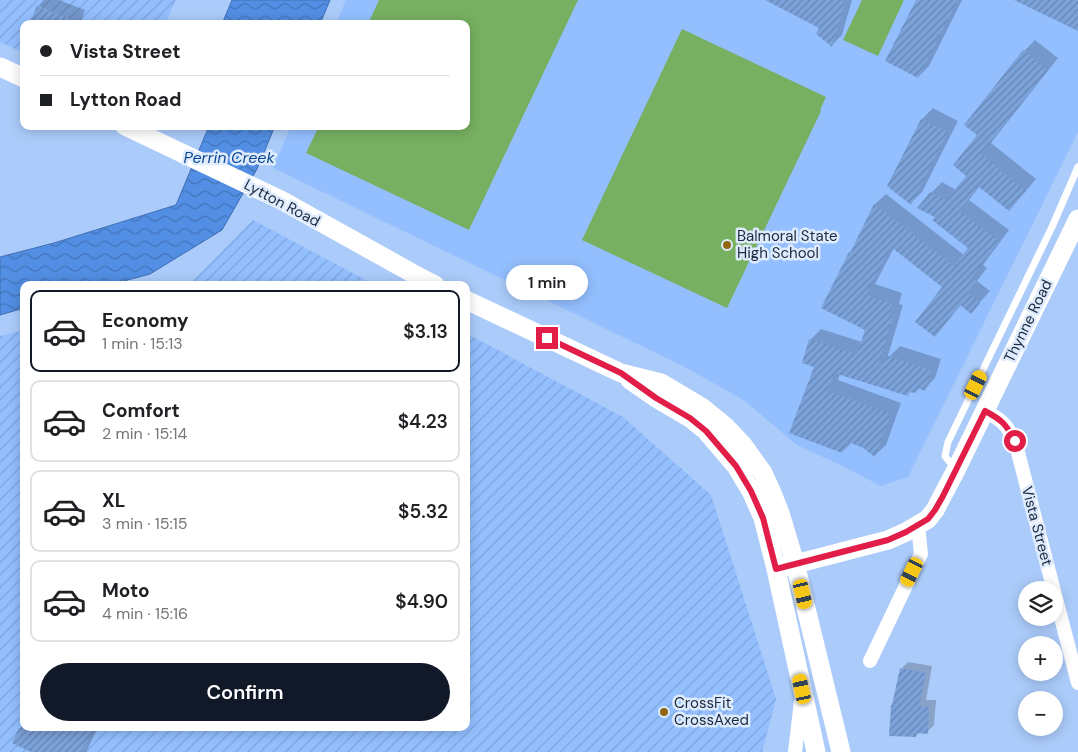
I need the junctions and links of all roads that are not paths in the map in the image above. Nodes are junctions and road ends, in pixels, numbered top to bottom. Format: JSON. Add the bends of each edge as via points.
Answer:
{"nodes":[{"id":1,"x":0,"y":67,"type":"edge"},
{"id":2,"x":20,"y":76,"type":"edge"},
{"id":3,"x":134,"y":130,"type":"edge"},
{"id":4,"x":1078,"y":167,"type":"edge"},
{"id":5,"x":1078,"y":218,"type":"edge"},
{"id":6,"x":427,"y":281,"type":"edge"},
{"id":7,"x":470,"y":302,"type":"edge"},
{"id":8,"x":621,"y":373,"type":"junction"},
{"id":9,"x":985,"y":411,"type":"junction"},
{"id":10,"x":956,"y":470,"type":"junction"},
{"id":11,"x":918,"y":525,"type":"junction"},
{"id":12,"x":795,"y":563,"type":"junction"},
{"id":13,"x":776,"y":569,"type":"junction"},
{"id":14,"x":870,"y":661,"type":"dead end"},
{"id":15,"x":1078,"y":683,"type":"edge"},
{"id":16,"x":802,"y":689,"type":"junction"},
{"id":17,"x":795,"y":752,"type":"edge"},
{"id":18,"x":816,"y":752,"type":"edge"},
{"id":19,"x":841,"y":752,"type":"edge"}],
"edges":[{"from":1,"to":2,"type":"main road"},
{"from":3,"to":6,"type":"main road","name":"Lytton Road","via":[[262,191]]},
{"from":4,"to":10,"type":"lane","via":[[948,442],[945,456]]},
{"from":5,"to":9,"type":"main road","name":"Thynne Road"},
{"from":7,"to":8,"type":"main road"},
{"from":8,"to":12,"type":"main road","via":[[661,383],[683,395],[725,426],[743,445],[763,473],[772,493]]},
{"from":8,"to":13,"type":"main road","via":[[695,422],[736,466],[763,518]]},
{"from":9,"to":10,"type":"main road","name":"Thynne Road"},
{"from":9,"to":15,"type":"street","name":"Vista Street","via":[[1000,419],[1015,441]]},
{"from":10,"to":11,"type":"main road","name":"Thynne Road","via":[[935,510]]},
{"from":11,"to":12,"type":"main road","name":"Thynne Road","via":[[888,540]]},
{"from":11,"to":14,"type":"street","via":[[921,554]]},
{"from":12,"to":13,"type":"main road","name":"Thynne Road"},
{"from":12,"to":19,"type":"main road"},
{"from":13,"to":16,"type":"main road"},
{"from":16,"to":17,"type":"street"},
{"from":16,"to":18,"type":"main road"}]}
